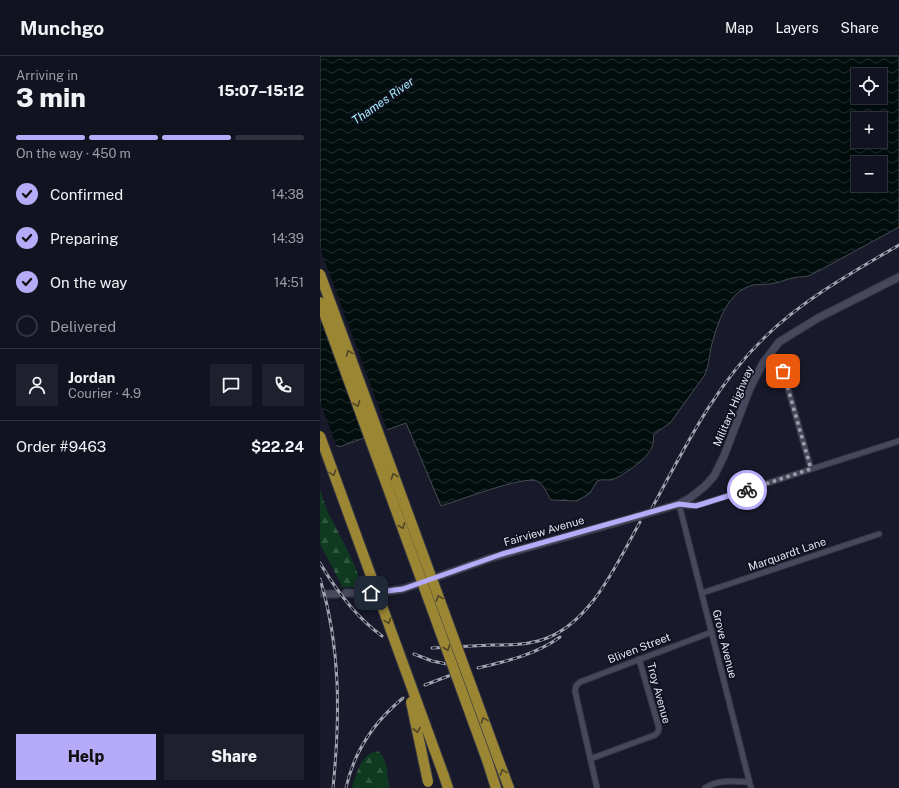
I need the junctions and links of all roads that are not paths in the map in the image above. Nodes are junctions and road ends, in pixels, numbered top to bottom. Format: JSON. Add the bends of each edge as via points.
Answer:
{"nodes":[{"id":1,"x":320,"y":274,"type":"edge"},
{"id":2,"x":899,"y":277,"type":"edge"},
{"id":3,"x":320,"y":302,"type":"edge"},
{"id":4,"x":783,"y":371,"type":"dead end"},
{"id":5,"x":320,"y":436,"type":"edge"},
{"id":6,"x":899,"y":441,"type":"edge"},
{"id":7,"x":811,"y":469,"type":"junction"},
{"id":8,"x":679,"y":504,"type":"junction"},
{"id":9,"x":879,"y":534,"type":"dead end"},
{"id":10,"x":702,"y":593,"type":"junction"},
{"id":11,"x":326,"y":594,"type":"tunnel mouth"},
{"id":12,"x":337,"y":594,"type":"dead end"},
{"id":13,"x":346,"y":594,"type":"dead end"},
{"id":14,"x":712,"y":632,"type":"junction"},
{"id":15,"x":399,"y":651,"type":"junction"},
{"id":16,"x":639,"y":659,"type":"junction"},
{"id":17,"x":492,"y":758,"type":"junction"},
{"id":18,"x":590,"y":759,"type":"junction"},
{"id":19,"x":749,"y":782,"type":"junction"},
{"id":20,"x":429,"y":785,"type":"edge"},
{"id":21,"x":448,"y":788,"type":"edge"},
{"id":22,"x":496,"y":788,"type":"edge"},
{"id":23,"x":509,"y":788,"type":"edge"},
{"id":24,"x":597,"y":788,"type":"edge"},
{"id":25,"x":705,"y":788,"type":"edge"},
{"id":26,"x":751,"y":788,"type":"edge"}],
"edges":[{"from":17,"to":1,"type":"highway","one_way":true,"bridge":true},
{"from":2,"to":8,"type":"street","name":"Military Highway","via":[[818,318],[779,342],[763,363],[750,388],[714,476],[700,490]]},
{"from":3,"to":17,"type":"highway","one_way":true,"bridge":true},
{"from":4,"to":7,"type":"street"},
{"from":5,"to":15,"type":"highway","one_way":true,"bridge":true},
{"from":6,"to":7,"type":"street"},
{"from":7,"to":8,"type":"street","via":[[702,504]]},
{"from":8,"to":10,"type":"street","name":"Grove Avenue"},
{"from":8,"to":13,"type":"street","name":"Fairview Avenue","bridge":true,"via":[[502,554],[403,589]]},
{"from":9,"to":10,"type":"street","name":"Marquardt Lane"},
{"from":10,"to":14,"type":"street","name":"Grove Avenue"},
{"from":11,"to":12,"type":"street"},
{"from":14,"to":16,"type":"street","name":"Bliven Street"},
{"from":14,"to":19,"type":"street","name":"Grove Avenue"},
{"from":15,"to":20,"type":"highway","one_way":true,"bridge":true},
{"from":15,"to":21,"type":"highway","bridge":true},
{"from":16,"to":18,"type":"street","name":"Bliven Street","via":[[580,682],[576,686]]},
{"from":16,"to":18,"type":"street","name":"Troy Avenue","via":[[658,732]]},
{"from":17,"to":22,"type":"highway"},
{"from":23,"to":17,"type":"highway","one_way":true},
{"from":18,"to":24,"type":"street"},
{"from":19,"to":25,"type":"street","via":[[722,781]]},
{"from":19,"to":26,"type":"street","name":"Grove Avenue"}]}
